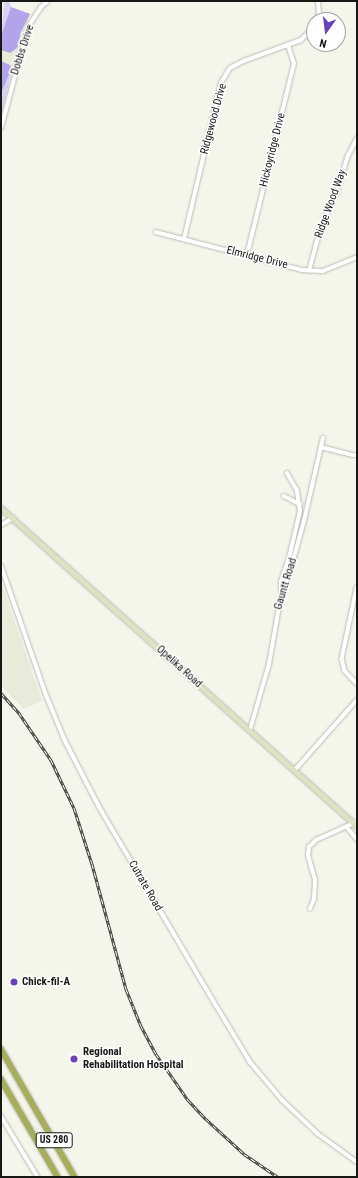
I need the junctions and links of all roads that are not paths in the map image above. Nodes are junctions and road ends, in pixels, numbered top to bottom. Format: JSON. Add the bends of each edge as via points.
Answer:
{"nodes":[{"id":1,"x":48,"y":1,"type":"edge"},
{"id":2,"x":318,"y":1,"type":"edge"},
{"id":3,"x":319,"y":12,"type":"edge"},
{"id":4,"x":306,"y":35,"type":"edge"},
{"id":5,"x":288,"y":45,"type":"junction"},
{"id":6,"x":1,"y":128,"type":"edge"},
{"id":7,"x":357,"y":138,"type":"edge"},
{"id":8,"x":156,"y":232,"type":"dead end"},
{"id":9,"x":184,"y":239,"type":"junction"},
{"id":10,"x":247,"y":255,"type":"junction"},
{"id":11,"x":357,"y":257,"type":"edge"},
{"id":12,"x":309,"y":271,"type":"junction"},
{"id":13,"x":323,"y":438,"type":"dead end"},
{"id":14,"x":321,"y":447,"type":"junction"},
{"id":15,"x":354,"y":455,"type":"dead end"},
{"id":16,"x":287,"y":474,"type":"dead end"},
{"id":17,"x":284,"y":496,"type":"dead end"},
{"id":18,"x":300,"y":504,"type":"junction"},
{"id":19,"x":2,"y":509,"type":"edge"},
{"id":20,"x":13,"y":518,"type":"junction"},
{"id":21,"x":1,"y":525,"type":"edge"},
{"id":22,"x":1,"y":566,"type":"edge"},
{"id":23,"x":357,"y":588,"type":"edge"},
{"id":24,"x":282,"y":595,"type":"junction"},
{"id":25,"x":357,"y":684,"type":"edge"},
{"id":26,"x":357,"y":700,"type":"edge"},
{"id":27,"x":250,"y":730,"type":"junction"},
{"id":28,"x":295,"y":770,"type":"junction"},
{"id":29,"x":355,"y":825,"type":"edge"},
{"id":30,"x":347,"y":827,"type":"junction"},
{"id":31,"x":357,"y":839,"type":"edge"},
{"id":32,"x":310,"y":909,"type":"dead end"},
{"id":33,"x":1,"y":1049,"type":"edge"},
{"id":34,"x":1,"y":1078,"type":"edge"},
{"id":35,"x":1,"y":1116,"type":"edge"},
{"id":36,"x":357,"y":1162,"type":"edge"},
{"id":37,"x":38,"y":1177,"type":"edge"},
{"id":38,"x":58,"y":1177,"type":"edge"},
{"id":39,"x":75,"y":1177,"type":"edge"}],
"edges":[{"from":1,"to":6,"type":"street","name":"Dobbs Drive","via":[[28,27]]},
{"from":2,"to":3,"type":"street"},
{"from":4,"to":5,"type":"street","name":"Ridgewood Drive"},
{"from":5,"to":9,"type":"street","name":"Ridgewood Drive","via":[[230,68],[221,83]]},
{"from":5,"to":10,"type":"street","name":"Hickoyridge Drive","via":[[294,64]]},
{"from":7,"to":12,"type":"street","name":"Ridge Wood Way","via":[[317,241]]},
{"from":8,"to":9,"type":"street","name":"Elmridge Drive"},
{"from":9,"to":10,"type":"street","name":"Elmridge Drive"},
{"from":10,"to":12,"type":"street","name":"Elmridge Drive"},
{"from":11,"to":12,"type":"street","name":"Elmridge Drive","via":[[323,271]]},
{"from":13,"to":14,"type":"street","name":"Gauntt Road"},
{"from":14,"to":15,"type":"street"},
{"from":14,"to":24,"type":"street","name":"Gauntt Road","via":[[299,541]]},
{"from":16,"to":18,"type":"street","via":[[295,487]]},
{"from":17,"to":18,"type":"street"},
{"from":18,"to":24,"type":"street","via":[[296,530],[280,587]]},
{"from":19,"to":20,"type":"main road","name":"Opelika Road"},
{"from":20,"to":21,"type":"street"},
{"from":20,"to":27,"type":"main road","name":"Opelika Road"},
{"from":22,"to":36,"type":"street","name":"Cutrate Road","via":[[46,695],[65,741],[99,807],[215,1005],[250,1062],[282,1100],[318,1134]]},
{"from":23,"to":25,"type":"street","via":[[342,659],[345,671]]},
{"from":24,"to":27,"type":"street","name":"Gauntt Road","via":[[269,664]]},
{"from":26,"to":28,"type":"street"},
{"from":27,"to":28,"type":"main road","name":"Opelika Road"},
{"from":28,"to":29,"type":"main road","name":"Opelika Road"},
{"from":29,"to":30,"type":"street"},
{"from":30,"to":31,"type":"street"},
{"from":30,"to":32,"type":"street","via":[[316,840],[309,847],[308,856],[315,880],[314,899]]},
{"from":33,"to":39,"type":"highway","number":"US 280"},
{"from":34,"to":38,"type":"highway","number":"US 280"},
{"from":35,"to":37,"type":"street"}]}
